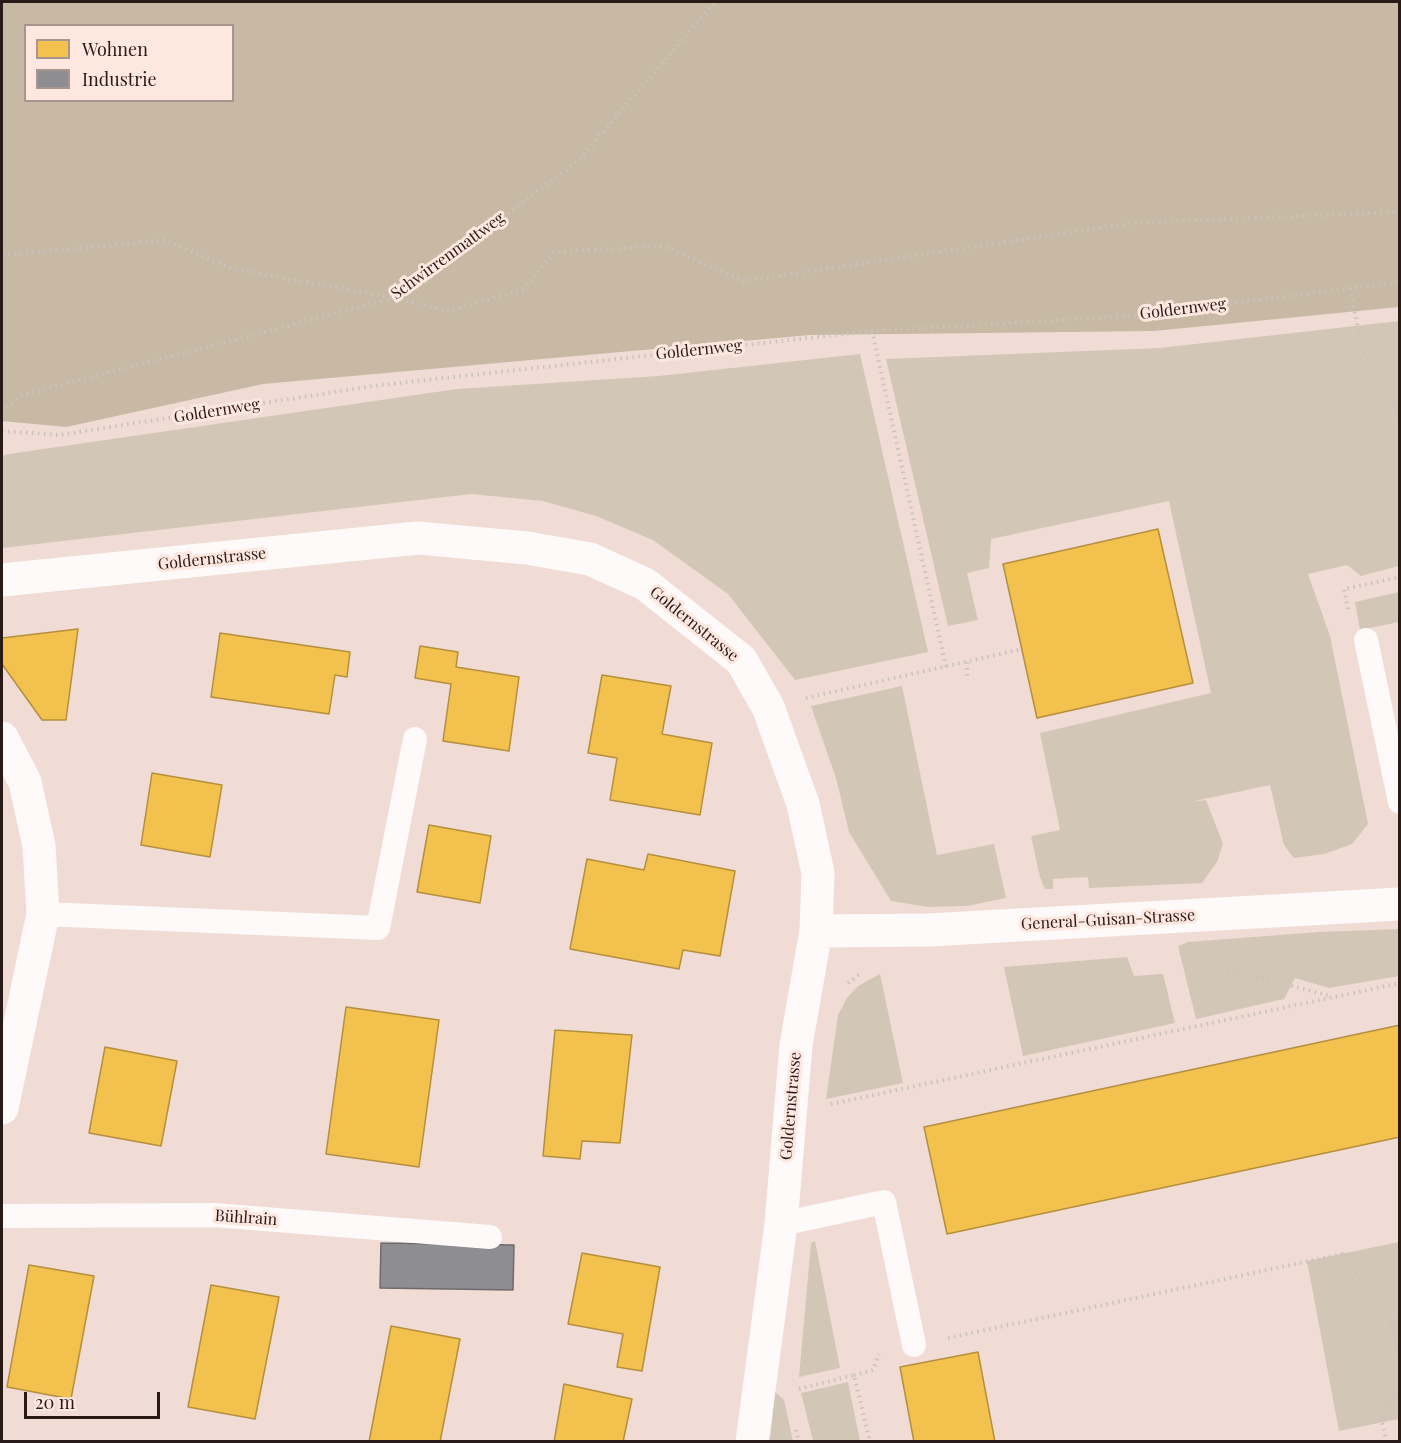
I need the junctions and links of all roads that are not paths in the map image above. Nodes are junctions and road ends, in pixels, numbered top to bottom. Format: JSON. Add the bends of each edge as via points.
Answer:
{"nodes":[{"id":1,"x":2,"y":580,"type":"edge"},
{"id":2,"x":1366,"y":640,"type":"dead end"},
{"id":3,"x":2,"y":738,"type":"edge"},
{"id":4,"x":414,"y":739,"type":"dead end"},
{"id":5,"x":1400,"y":802,"type":"edge"},
{"id":6,"x":1400,"y":904,"type":"edge"},
{"id":7,"x":43,"y":914,"type":"junction"},
{"id":8,"x":816,"y":931,"type":"junction"},
{"id":9,"x":2,"y":1108,"type":"edge"},
{"id":10,"x":2,"y":1216,"type":"edge"},
{"id":11,"x":781,"y":1224,"type":"junction"},
{"id":12,"x":490,"y":1237,"type":"dead end"},
{"id":13,"x":914,"y":1345,"type":"road end"},
{"id":14,"x":753,"y":1442,"type":"edge"}],
"edges":[{"from":1,"to":8,"type":"street","name":"Goldernstrasse","via":[[418,538],[527,548],[590,559],[645,584],[741,660],[768,706],[803,804],[818,873]]},
{"from":2,"to":5,"type":"lane"},
{"from":3,"to":7,"type":"street","via":[[25,782],[39,846]]},
{"from":4,"to":7,"type":"lane","via":[[378,928]]},
{"from":6,"to":8,"type":"street","name":"General-Guisan-Strasse","via":[[928,930]]},
{"from":7,"to":9,"type":"street"},
{"from":8,"to":11,"type":"street","name":"Goldernstrasse","via":[[795,1045]]},
{"from":10,"to":12,"type":"lane","name":"Bühlrain","via":[[214,1215]]},
{"from":11,"to":13,"type":"lane","via":[[884,1202]]},
{"from":11,"to":14,"type":"street","name":"Goldernstrasse"}]}
